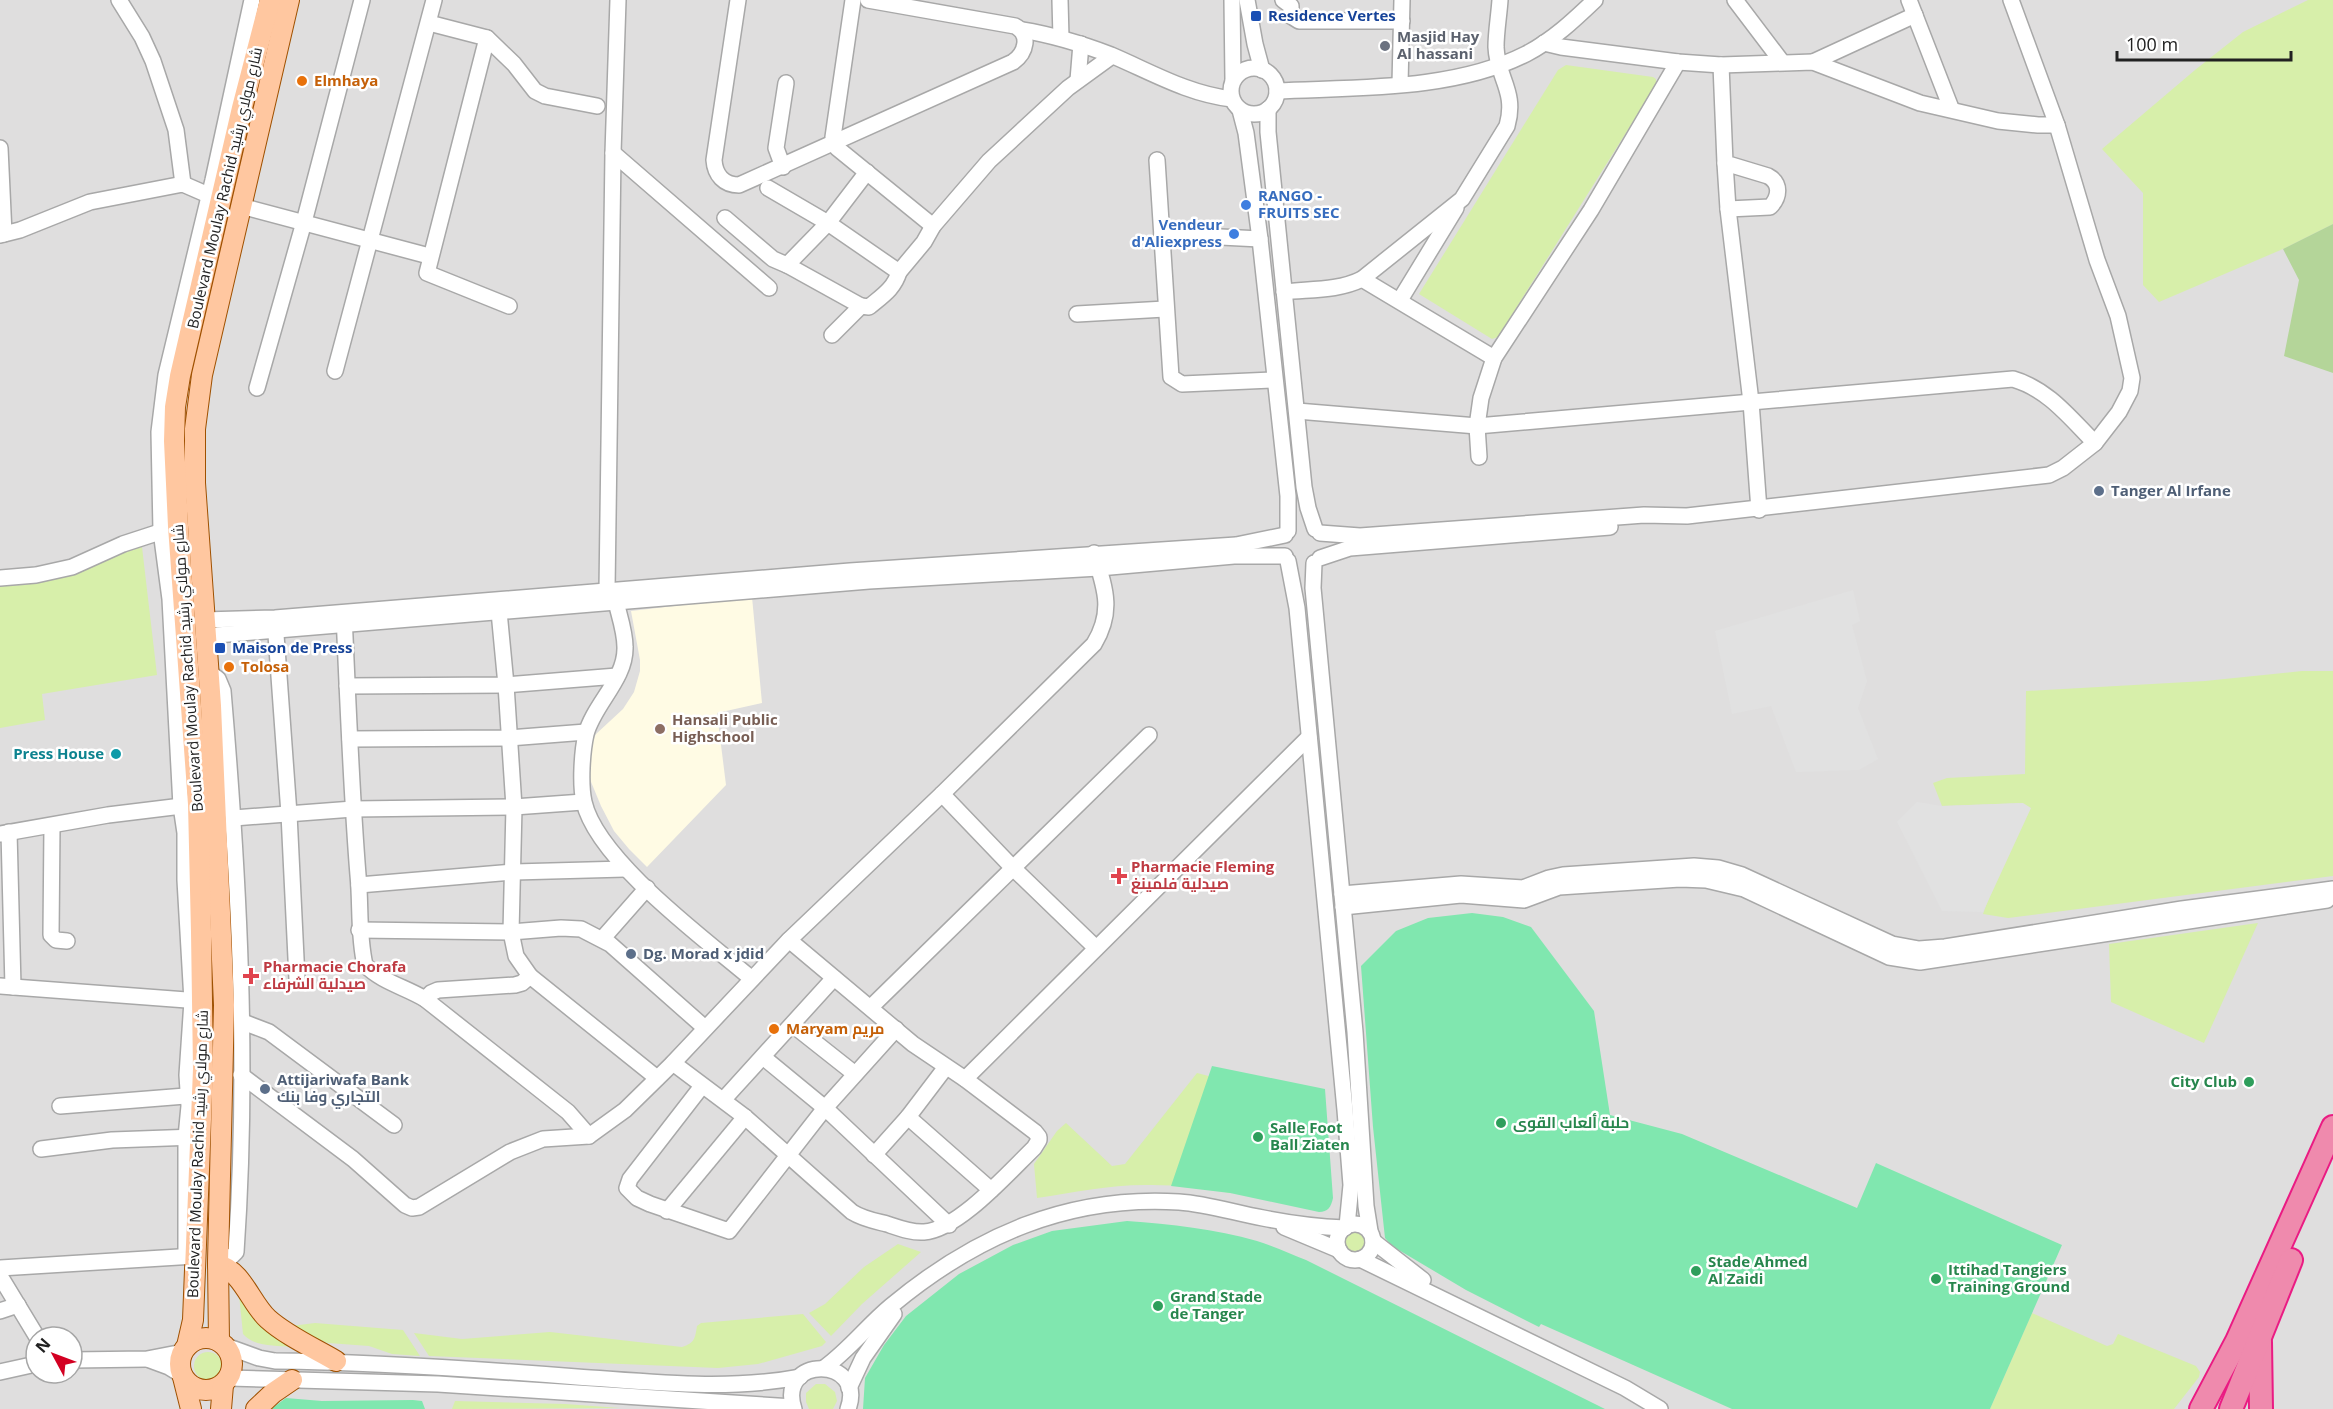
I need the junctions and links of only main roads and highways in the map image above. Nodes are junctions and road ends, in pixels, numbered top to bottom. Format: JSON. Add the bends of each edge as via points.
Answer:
{"nodes":[{"id":1,"x":270,"y":0,"type":"edge"},
{"id":2,"x":289,"y":0,"type":"edge"},
{"id":3,"x":2333,"y":1128,"type":"edge"},
{"id":4,"x":2333,"y":1166,"type":"edge"},
{"id":5,"x":218,"y":1263,"type":"junction"},
{"id":6,"x":2260,"y":1335,"type":"junction"},
{"id":7,"x":222,"y":1343,"type":"junction"},
{"id":8,"x":185,"y":1349,"type":"junction"},
{"id":9,"x":336,"y":1361,"type":"road end"},
{"id":10,"x":183,"y":1376,"type":"junction"},
{"id":11,"x":292,"y":1380,"type":"road end"},
{"id":12,"x":226,"y":1382,"type":"junction"},
{"id":13,"x":191,"y":1409,"type":"edge"},
{"id":14,"x":221,"y":1409,"type":"edge"},
{"id":15,"x":256,"y":1409,"type":"edge"},
{"id":16,"x":2201,"y":1409,"type":"edge"},
{"id":17,"x":2231,"y":1409,"type":"edge"},
{"id":18,"x":2261,"y":1409,"type":"edge"}],
"edges":[{"from":1,"to":8,"type":"main road","name":"Boulevard Moulay Rachid شارع مولاي رشيد","via":[[216,195],[175,407],[170,529],[190,805],[197,1001],[190,1256],[193,1320]]},
{"from":2,"to":5,"type":"main road","name":"Boulevard Moulay Rachid شارع مولاي رشيد","via":[[202,375],[195,429],[224,1005]]},
{"from":3,"to":16,"type":"highway","via":[[2238,1341]]},
{"from":4,"to":6,"type":"highway"},
{"from":5,"to":7,"type":"main road","name":"Boulevard Moulay Rachid شارع مولاي رشيد"},
{"from":5,"to":9,"type":"main road","via":[[230,1270],[268,1319]]},
{"from":6,"to":17,"type":"highway"},
{"from":6,"to":18,"type":"highway"},
{"from":7,"to":8,"type":"main road","via":[[202,1338]]},
{"from":7,"to":12,"type":"main road","via":[[233,1361]]},
{"from":8,"to":10,"type":"main road","via":[[180,1359]]},
{"from":10,"to":12,"type":"main road","via":[[197,1389],[215,1389]]},
{"from":10,"to":13,"type":"main road"},
{"from":11,"to":15,"type":"main road"},
{"from":12,"to":14,"type":"main road"}]}
